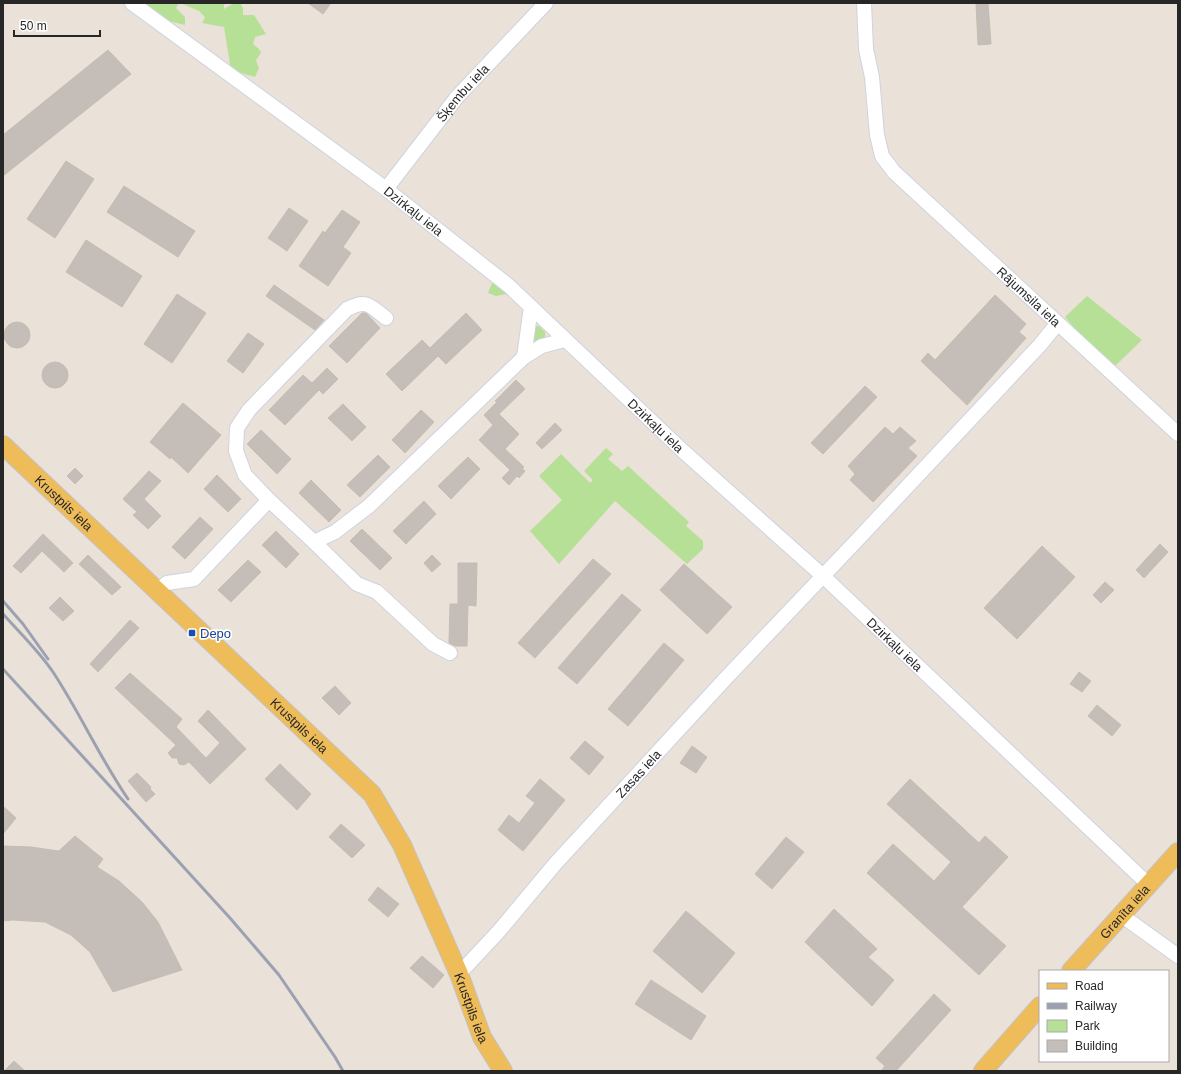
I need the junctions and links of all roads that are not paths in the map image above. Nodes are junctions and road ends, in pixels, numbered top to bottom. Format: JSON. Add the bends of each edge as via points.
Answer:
{"nodes":[{"id":1,"x":132,"y":3,"type":"edge"},
{"id":2,"x":546,"y":3,"type":"edge"},
{"id":3,"x":864,"y":3,"type":"edge"},
{"id":4,"x":386,"y":189,"type":"junction"},
{"id":5,"x":531,"y":307,"type":"junction"},
{"id":6,"x":386,"y":318,"type":"dead end"},
{"id":7,"x":1057,"y":324,"type":"junction"},
{"id":8,"x":565,"y":340,"type":"junction"},
{"id":9,"x":524,"y":357,"type":"junction"},
{"id":10,"x":1178,"y":434,"type":"edge"},
{"id":11,"x":3,"y":445,"type":"edge"},
{"id":12,"x":269,"y":500,"type":"junction"},
{"id":13,"x":314,"y":542,"type":"junction"},
{"id":14,"x":823,"y":576,"type":"junction"},
{"id":15,"x":158,"y":590,"type":"junction"},
{"id":16,"x":450,"y":653,"type":"dead end"},
{"id":17,"x":1178,"y":852,"type":"edge"},
{"id":18,"x":1149,"y":885,"type":"junction"},
{"id":19,"x":1122,"y":915,"type":"junction"},
{"id":20,"x":1178,"y":956,"type":"edge"},
{"id":21,"x":1072,"y":970,"type":"edge"},
{"id":22,"x":459,"y":974,"type":"junction"},
{"id":23,"x":1039,"y":1007,"type":"edge"},
{"id":24,"x":503,"y":1071,"type":"edge"},
{"id":25,"x":983,"y":1071,"type":"edge"}],
"edges":[{"from":1,"to":4,"type":"street","name":"Dzirkaļu iela"},
{"from":2,"to":4,"type":"street","name":"Šķembu iela","via":[[457,97]]},
{"from":3,"to":7,"type":"street","name":"Rājumsila iela","via":[[866,49],[882,156],[894,172]]},
{"from":4,"to":5,"type":"street","name":"Dzirkaļu iela","via":[[509,286]]},
{"from":5,"to":8,"type":"street","name":"Dzirkaļu iela"},
{"from":5,"to":9,"type":"street"},
{"from":6,"to":12,"type":"street","via":[[369,305],[359,303],[347,309],[249,410],[237,428],[236,451],[244,474]]},
{"from":7,"to":10,"type":"street","name":"Rājumsila iela"},
{"from":7,"to":14,"type":"street","name":"Zasas iela"},
{"from":8,"to":9,"type":"street","via":[[542,346]]},
{"from":8,"to":14,"type":"street","name":"Dzirkaļu iela","via":[[683,451]]},
{"from":9,"to":13,"type":"street","via":[[369,506],[335,532]]},
{"from":11,"to":15,"type":"main road","name":"Krustpils iela"},
{"from":12,"to":13,"type":"street"},
{"from":12,"to":15,"type":"street","via":[[194,579],[167,583]]},
{"from":13,"to":16,"type":"street","via":[[357,584],[377,592],[434,644]]},
{"from":14,"to":18,"type":"street","name":"Dzirkaļu iela"},
{"from":14,"to":22,"type":"street","name":"Zasas iela","via":[[555,864]]},
{"from":15,"to":22,"type":"main road","name":"Krustpils iela","via":[[372,794],[402,845]]},
{"from":17,"to":18,"type":"main road","name":"Granīta iela"},
{"from":18,"to":19,"type":"main road","name":"Granīta iela"},
{"from":19,"to":20,"type":"street"},
{"from":19,"to":21,"type":"main road","name":"Granīta iela"},
{"from":22,"to":24,"type":"main road","name":"Krustpils iela","via":[[482,1037]]},
{"from":23,"to":25,"type":"main road"}]}
